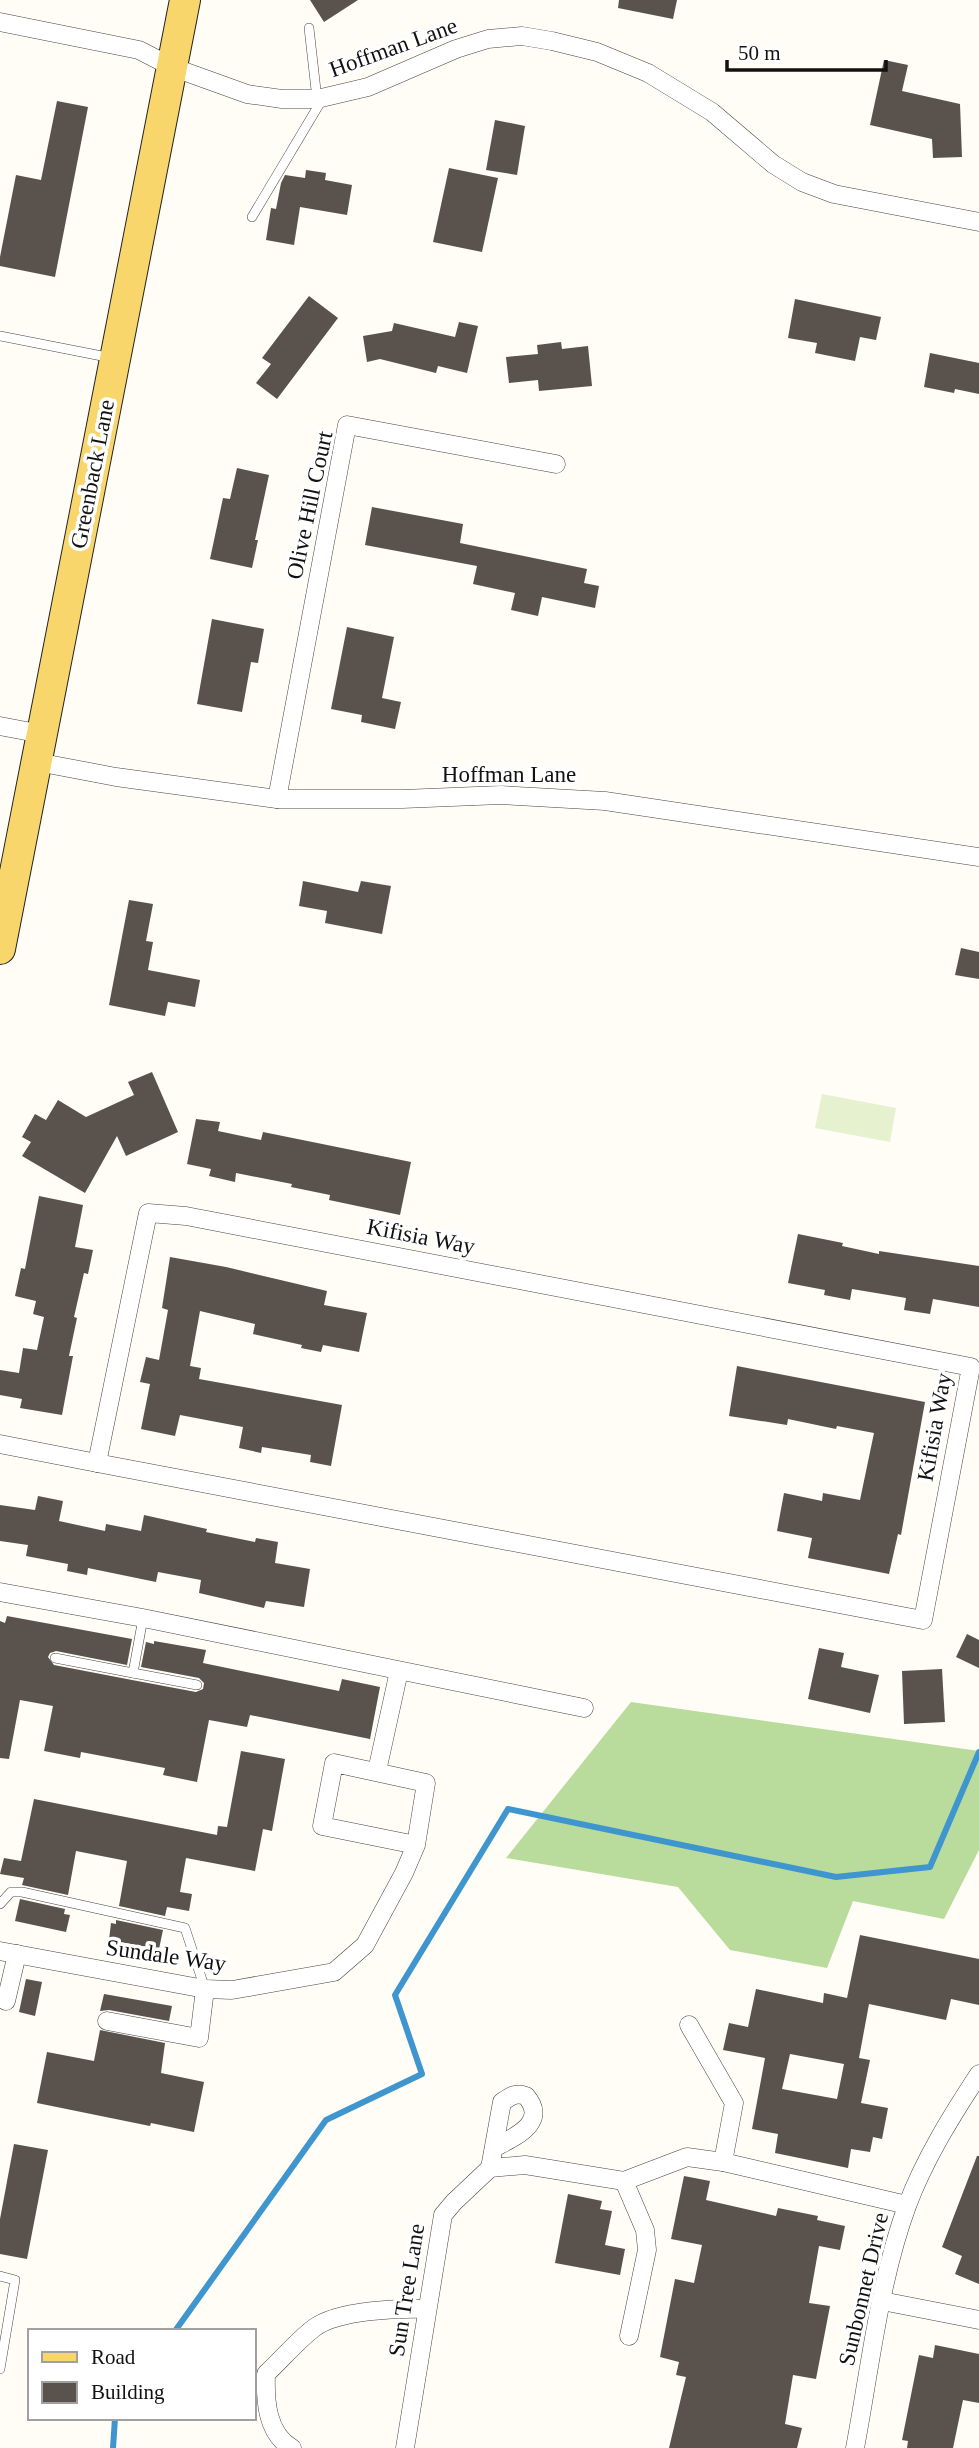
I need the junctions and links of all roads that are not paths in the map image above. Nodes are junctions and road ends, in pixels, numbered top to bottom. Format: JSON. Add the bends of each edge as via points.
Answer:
{"nodes":[{"id":1,"x":185,"y":0,"type":"edge"},
{"id":2,"x":0,"y":22,"type":"edge"},
{"id":3,"x":309,"y":28,"type":"dead end"},
{"id":4,"x":172,"y":67,"type":"junction"},
{"id":5,"x":320,"y":98,"type":"junction"},
{"id":6,"x":252,"y":217,"type":"dead end"},
{"id":7,"x":979,"y":222,"type":"edge"},
{"id":8,"x":0,"y":337,"type":"edge"},
{"id":9,"x":114,"y":358,"type":"junction"},
{"id":10,"x":556,"y":464,"type":"dead end"},
{"id":11,"x":0,"y":726,"type":"edge"},
{"id":12,"x":40,"y":748,"type":"junction"},
{"id":13,"x":277,"y":799,"type":"junction"},
{"id":14,"x":979,"y":857,"type":"edge"},
{"id":15,"x":0,"y":948,"type":"edge"},
{"id":16,"x":0,"y":1444,"type":"edge"},
{"id":17,"x":97,"y":1463,"type":"junction"},
{"id":18,"x":0,"y":1592,"type":"edge"},
{"id":19,"x":143,"y":1618,"type":"junction"},
{"id":20,"x":55,"y":1658,"type":"dead end"},
{"id":21,"x":399,"y":1671,"type":"junction"},
{"id":22,"x":133,"y":1673,"type":"junction"},
{"id":23,"x":197,"y":1685,"type":"dead end"},
{"id":24,"x":584,"y":1708,"type":"dead end"},
{"id":25,"x":377,"y":1771,"type":"junction"},
{"id":26,"x":416,"y":1845,"type":"junction"},
{"id":27,"x":0,"y":1904,"type":"edge"},
{"id":28,"x":8,"y":1952,"type":"edge"},
{"id":29,"x":205,"y":1989,"type":"junction"},
{"id":30,"x":6,"y":2001,"type":"dead end"},
{"id":31,"x":107,"y":2021,"type":"dead end"},
{"id":32,"x":689,"y":2025,"type":"dead end"},
{"id":33,"x":979,"y":2074,"type":"edge"},
{"id":34,"x":494,"y":2148,"type":"dead end"},
{"id":35,"x":723,"y":2162,"type":"junction"},
{"id":36,"x":490,"y":2168,"type":"junction"},
{"id":37,"x":624,"y":2181,"type":"junction"},
{"id":38,"x":908,"y":2205,"type":"junction"},
{"id":39,"x":0,"y":2276,"type":"edge"},
{"id":40,"x":882,"y":2301,"type":"junction"},
{"id":41,"x":427,"y":2309,"type":"junction"},
{"id":42,"x":979,"y":2320,"type":"edge"},
{"id":43,"x":629,"y":2336,"type":"dead end"},
{"id":44,"x":0,"y":2369,"type":"edge"},
{"id":45,"x":292,"y":2448,"type":"edge"},
{"id":46,"x":405,"y":2448,"type":"edge"},
{"id":47,"x":855,"y":2448,"type":"edge"}],
"edges":[{"from":1,"to":4,"type":"main road","name":"Greenback Lane"},
{"from":2,"to":4,"type":"street","name":"Hoffman Lane","via":[[139,50]]},
{"from":3,"to":5,"type":"lane"},
{"from":4,"to":5,"type":"street","name":"Hoffman Lane","via":[[247,94]]},
{"from":4,"to":9,"type":"main road","name":"Greenback Lane"},
{"from":5,"to":6,"type":"lane"},
{"from":5,"to":7,"type":"street","name":"Hoffman Lane","via":[[368,87],[488,39],[522,36],[552,41],[597,52],[648,73],[712,112],[773,164],[802,182],[835,194]]},
{"from":8,"to":9,"type":"lane"},
{"from":9,"to":12,"type":"main road","name":"Greenback Lane"},
{"from":10,"to":13,"type":"street","name":"Olive Hill Court","via":[[346,425]]},
{"from":11,"to":12,"type":"street","name":"Hoffman Lane"},
{"from":12,"to":13,"type":"street","name":"Hoffman Lane","via":[[116,777]]},
{"from":12,"to":15,"type":"main road","name":"Greenback Lane"},
{"from":13,"to":14,"type":"street","name":"Hoffman Lane","via":[[501,795],[605,800]]},
{"from":16,"to":17,"type":"street","name":"Kifisia Way"},
{"from":17,"to":17,"type":"street","name":"Kifisia Way","via":[[923,1620],[971,1367],[186,1216],[148,1213]]},
{"from":18,"to":19,"type":"street"},
{"from":19,"to":21,"type":"street"},
{"from":19,"to":22,"type":"lane"},
{"from":20,"to":22,"type":"lane"},
{"from":21,"to":24,"type":"street"},
{"from":21,"to":25,"type":"street"},
{"from":22,"to":23,"type":"lane"},
{"from":25,"to":26,"type":"street","name":"Sundale Way","via":[[426,1783]]},
{"from":25,"to":26,"type":"street","via":[[334,1763],[322,1826]]},
{"from":26,"to":29,"type":"street","name":"Sundale Way","via":[[365,1945],[334,1972],[232,1990]]},
{"from":27,"to":29,"type":"lane","via":[[11,1892],[22,1892],[185,1928]]},
{"from":28,"to":29,"type":"street","name":"Sundale Way"},
{"from":28,"to":30,"type":"street"},
{"from":29,"to":31,"type":"street","via":[[199,2038]]},
{"from":32,"to":35,"type":"street","via":[[734,2103]]},
{"from":33,"to":38,"type":"street","name":"Sunbonnet Drive"},
{"from":34,"to":36,"type":"street"},
{"from":35,"to":37,"type":"street","via":[[687,2157]]},
{"from":35,"to":38,"type":"street"},
{"from":36,"to":37,"type":"street","via":[[525,2165]]},
{"from":36,"to":41,"type":"street","name":"Sun Tree Lane","via":[[443,2215]]},
{"from":37,"to":43,"type":"street","via":[[645,2230],[647,2250]]},
{"from":38,"to":40,"type":"street","name":"Sunbonnet Drive"},
{"from":39,"to":44,"type":"lane","via":[[15,2280]]},
{"from":40,"to":42,"type":"street"},
{"from":40,"to":47,"type":"street","name":"Sunbonnet Drive"},
{"from":41,"to":45,"type":"street","via":[[379,2310],[316,2326],[267,2374],[271,2423],[280,2441]]},
{"from":41,"to":46,"type":"street","name":"Sun Tree Lane"}]}
